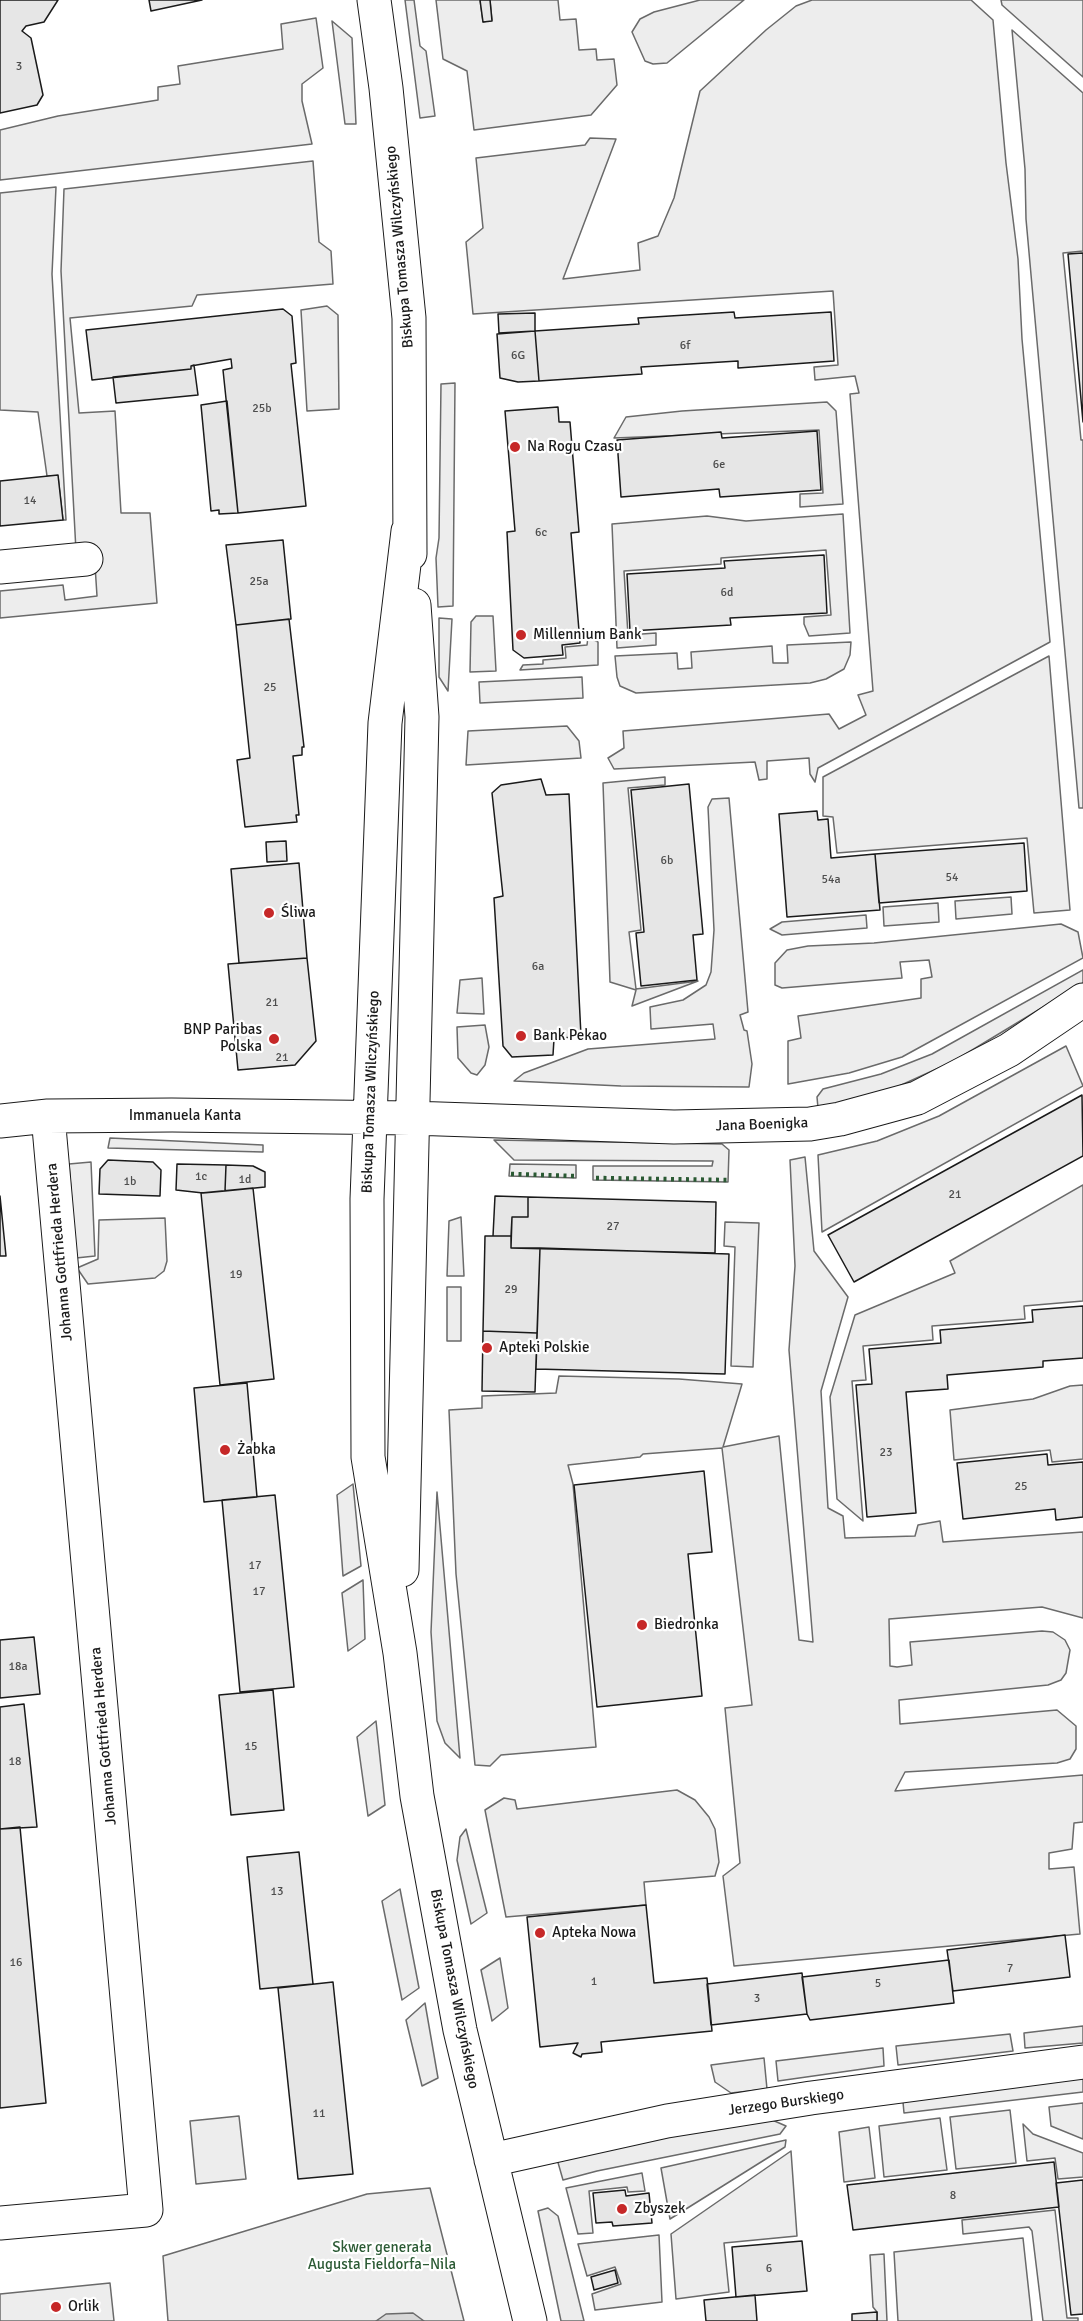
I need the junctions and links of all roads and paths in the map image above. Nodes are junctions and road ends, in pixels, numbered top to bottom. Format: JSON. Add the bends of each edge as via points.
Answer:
{"nodes":[{"id":1,"x":374,"y":0,"type":"edge"},
{"id":2,"x":408,"y":531,"type":"junction"},
{"id":3,"x":86,"y":559,"type":"dead end"},
{"id":4,"x":0,"y":567,"type":"edge"},
{"id":5,"x":1083,"y":1000,"type":"edge"},
{"id":6,"x":48,"y":1116,"type":"junction"},
{"id":7,"x":370,"y":1118,"type":"junction"},
{"id":8,"x":411,"y":1118,"type":"junction"},
{"id":9,"x":0,"y":1121,"type":"edge"},
{"id":10,"x":400,"y":1653,"type":"junction"},
{"id":11,"x":1083,"y":2062,"type":"edge"},
{"id":12,"x":491,"y":2160,"type":"junction"},
{"id":13,"x":0,"y":2223,"type":"edge"},
{"id":14,"x":530,"y":2321,"type":"edge"}],
"edges":[{"from":1,"to":2,"type":"street","name":"Biskupa Tomasza Wilczyńskiego","via":[[409,318]]},
{"from":2,"to":7,"type":"street","name":"Biskupa Tomasza Wilczyńskiego","via":[[385,723]]},
{"from":2,"to":8,"type":"street","name":"Biskupa Tomasza Wilczyńskiego","via":[[422,717]]},
{"from":3,"to":4,"type":"street"},
{"from":5,"to":8,"type":"street","name":"Jana Boenigka","via":[[1009,1050],[951,1082],[918,1098],[840,1119],[674,1127]]},
{"from":6,"to":7,"type":"street","name":"Immanuela Kanta"},
{"from":6,"to":9,"type":"street","name":"Immanuela Kanta"},
{"from":6,"to":13,"type":"street","name":"Johanna Gottfrieda Herdera","via":[[146,2210]]},
{"from":7,"to":8,"type":"street","name":"Jana Boenigka"},
{"from":7,"to":10,"type":"street","name":"Biskupa Tomasza Wilczyńskiego","via":[[368,1457]]},
{"from":8,"to":10,"type":"street","name":"Biskupa Tomasza Wilczyńskiego"},
{"from":10,"to":12,"type":"street","name":"Biskupa Tomasza Wilczyńskiego","via":[[417,1796],[460,2030]]},
{"from":11,"to":12,"type":"street","name":"Jerzego Burskiego","via":[[667,2121]]},
{"from":12,"to":14,"type":"street","name":"Biskupa Tomasza Wilczyńskiego"}]}
